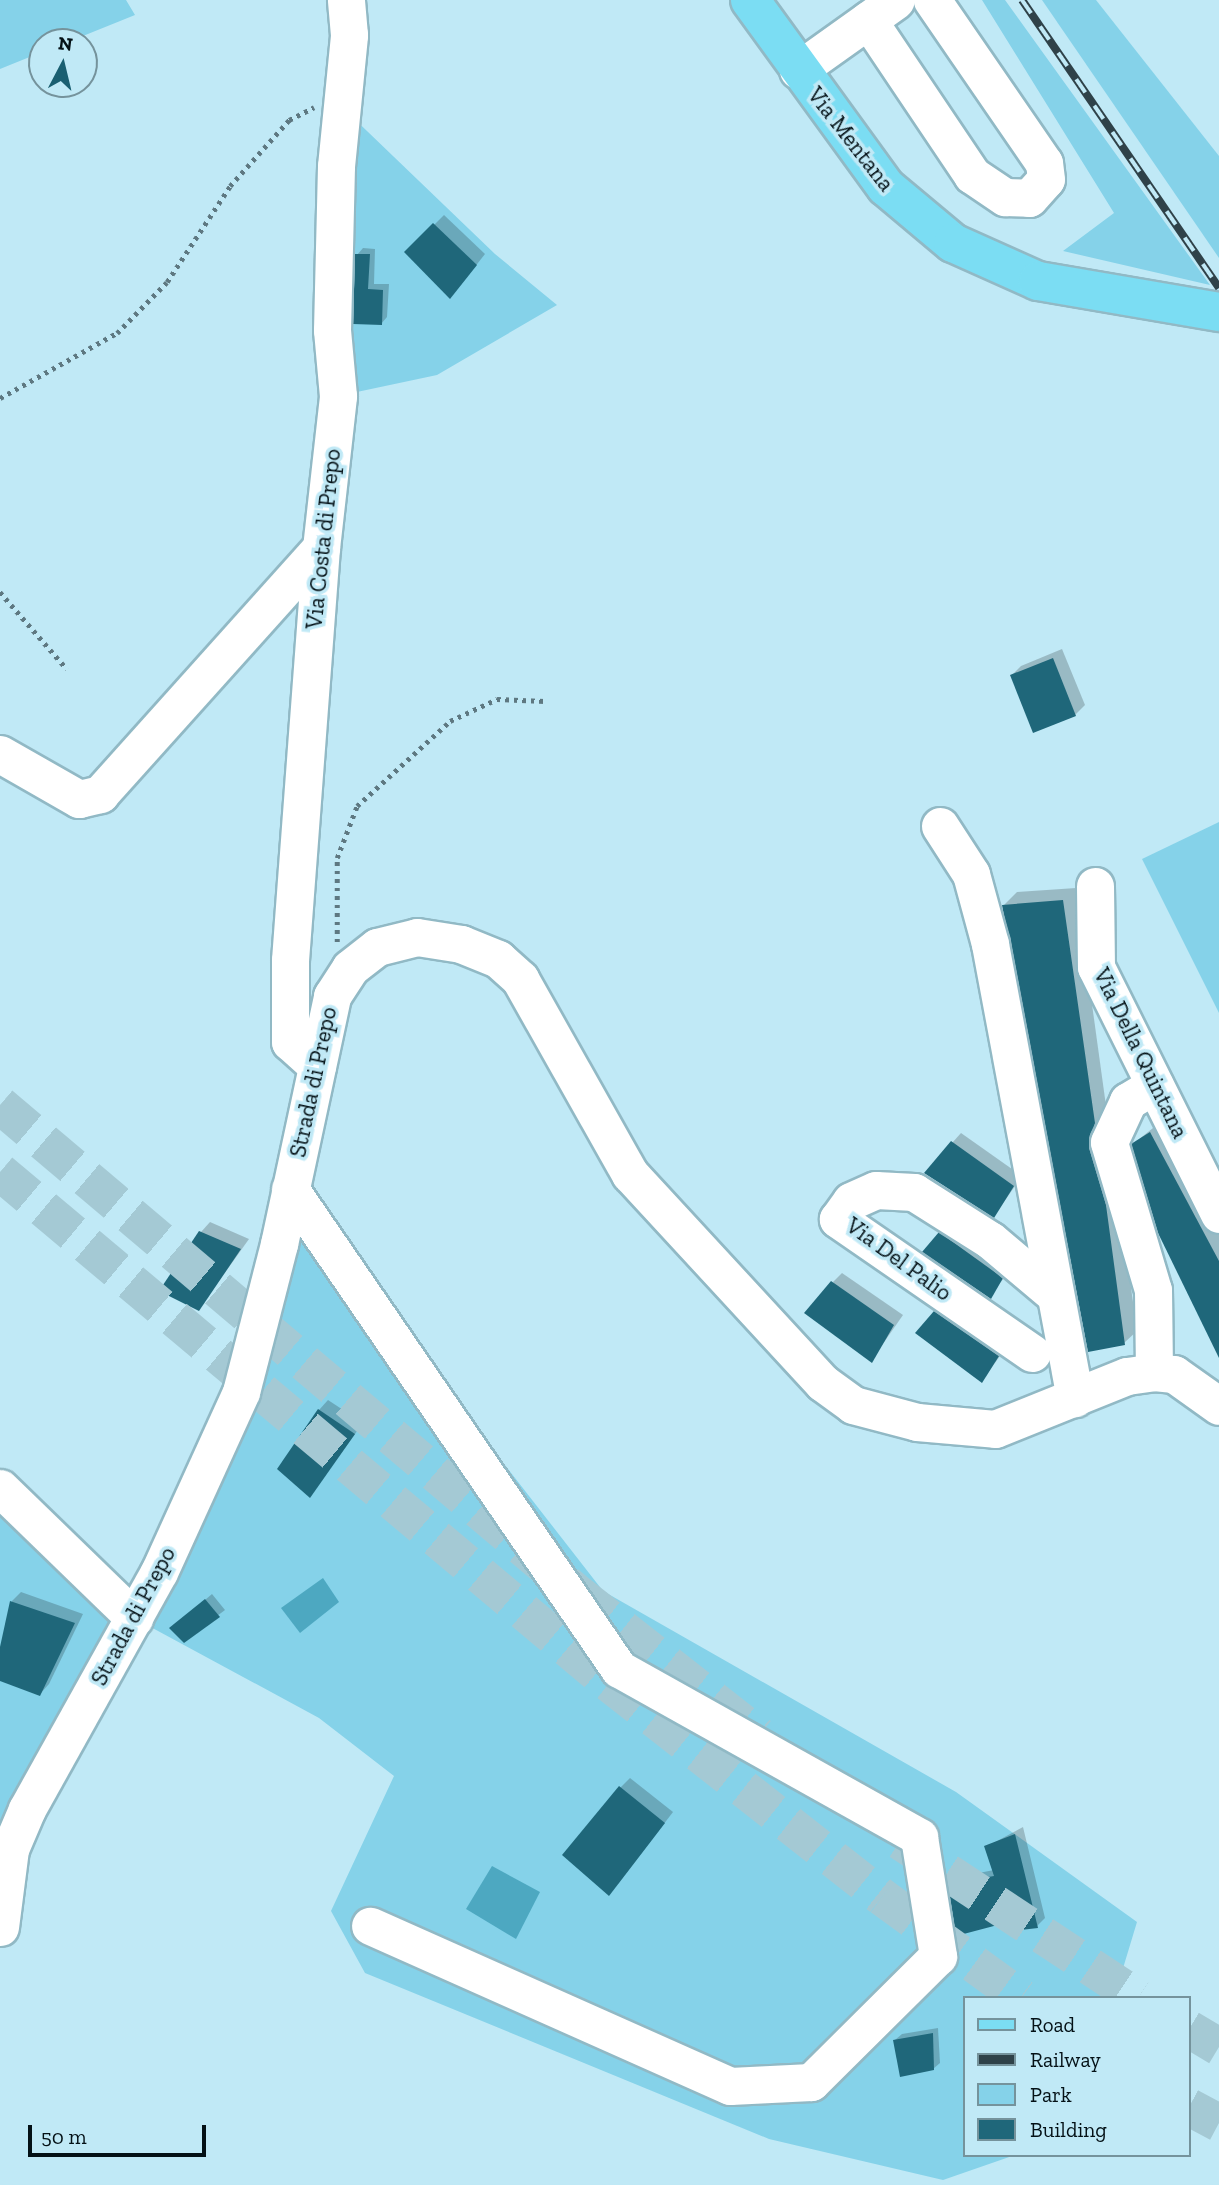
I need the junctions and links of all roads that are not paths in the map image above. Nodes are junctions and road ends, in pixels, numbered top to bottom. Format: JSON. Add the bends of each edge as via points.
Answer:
{"nodes":[{"id":1,"x":316,"y":0,"type":"edge"},
{"id":2,"x":346,"y":0,"type":"edge"},
{"id":3,"x":750,"y":0,"type":"edge"},
{"id":4,"x":932,"y":0,"type":"edge"},
{"id":5,"x":882,"y":10,"type":"edge"},
{"id":6,"x":799,"y":70,"type":"junction"},
{"id":7,"x":342,"y":101,"type":"junction"},
{"id":8,"x":1210,"y":311,"type":"edge"},
{"id":9,"x":321,"y":548,"type":"junction"},
{"id":10,"x":0,"y":754,"type":"edge"},
{"id":11,"x":940,"y":826,"type":"dead end"},
{"id":12,"x":1096,"y":886,"type":"dead end"},
{"id":13,"x":317,"y":1066,"type":"junction"},
{"id":14,"x":1155,"y":1085,"type":"junction"},
{"id":15,"x":290,"y":1189,"type":"junction"},
{"id":16,"x":1219,"y":1214,"type":"edge"},
{"id":17,"x":1054,"y":1294,"type":"junction"},
{"id":18,"x":1032,"y":1353,"type":"dead end"},
{"id":19,"x":1154,"y":1372,"type":"junction"},
{"id":20,"x":1075,"y":1398,"type":"junction"},
{"id":21,"x":1219,"y":1406,"type":"edge"},
{"id":22,"x":0,"y":1488,"type":"edge"},
{"id":23,"x":134,"y":1618,"type":"junction"},
{"id":24,"x":370,"y":1926,"type":"dead end"},
{"id":25,"x":0,"y":1927,"type":"edge"}],
"edges":[{"from":1,"to":7,"type":"street","via":[[326,10]]},
{"from":2,"to":7,"type":"street","name":"Via Costa di Prepo","via":[[349,36]]},
{"from":3,"to":6,"type":"main road","name":"Via Mentana"},
{"from":4,"to":5,"type":"street","via":[[1044,163],[1046,179],[1029,198],[1005,197],[972,175]]},
{"from":5,"to":6,"type":"street"},
{"from":6,"to":8,"type":"main road","name":"Via Mentana","via":[[886,187],[953,243],[1038,282]]},
{"from":7,"to":9,"type":"street","name":"Via Costa di Prepo","via":[[332,316],[338,396]]},
{"from":9,"to":10,"type":"street","via":[[100,794],[79,799]]},
{"from":9,"to":13,"type":"street","name":"Via Costa di Prepo","via":[[290,960],[290,1042]]},
{"from":11,"to":17,"type":"street","via":[[971,874],[990,944]]},
{"from":12,"to":14,"type":"street","name":"Via Della Quintana","via":[[1096,967]]},
{"from":13,"to":15,"type":"street","name":"Strada di Prepo"},
{"from":13,"to":20,"type":"street","name":"Strada di Prepo","via":[[332,996],[350,968],[377,947],[417,937],[461,944],[498,960],[520,979],[631,1174],[822,1384],[853,1405],[918,1422],[995,1429]]},
{"from":14,"to":16,"type":"street","name":"Via Della Quintana"},
{"from":14,"to":19,"type":"street","via":[[1128,1101],[1109,1142],[1153,1290]]},
{"from":15,"to":23,"type":"street","name":"Strada di Prepo","via":[[241,1392]]},
{"from":15,"to":24,"type":"street","via":[[620,1669],[919,1837],[939,1956],[811,2082],[730,2086]]},
{"from":17,"to":18,"type":"street","name":"Via Del Palio","via":[[990,1240],[914,1192],[876,1190],[851,1202],[838,1219]]},
{"from":17,"to":20,"type":"street"},
{"from":19,"to":20,"type":"street","name":"Strada di Prepo","via":[[1127,1376]]},
{"from":19,"to":21,"type":"street","name":"Strada di Prepo","via":[[1174,1374]]},
{"from":22,"to":23,"type":"street"},
{"from":23,"to":25,"type":"street","name":"Strada di Prepo","via":[[27,1809],[10,1849]]}]}
